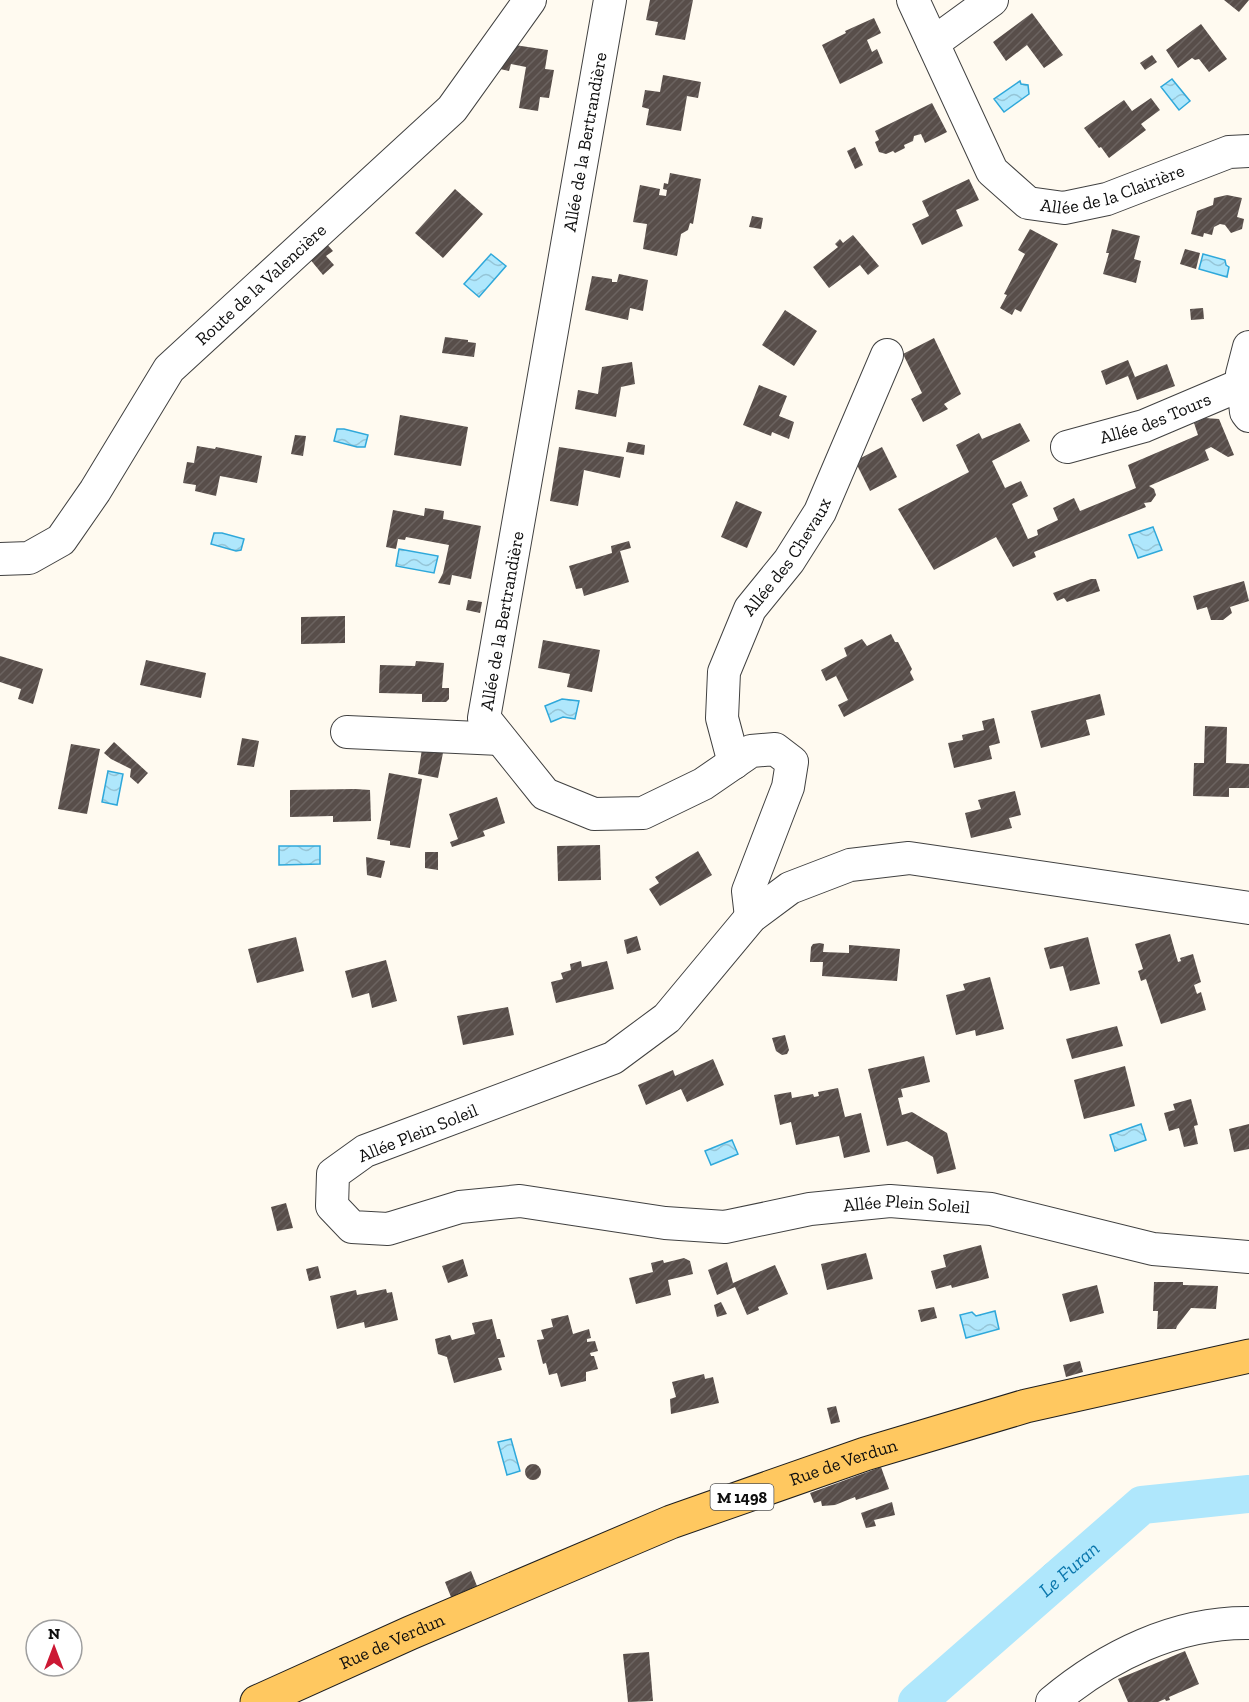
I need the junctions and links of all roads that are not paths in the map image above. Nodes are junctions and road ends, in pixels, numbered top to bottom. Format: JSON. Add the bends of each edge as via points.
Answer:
{"nodes":[{"id":1,"x":530,"y":0,"type":"edge"},
{"id":2,"x":610,"y":0,"type":"edge"},
{"id":3,"x":913,"y":0,"type":"edge"},
{"id":4,"x":992,"y":0,"type":"edge"},
{"id":5,"x":933,"y":43,"type":"junction"},
{"id":6,"x":1249,"y":151,"type":"edge"},
{"id":7,"x":1249,"y":346,"type":"edge"},
{"id":8,"x":887,"y":355,"type":"dead end"},
{"id":9,"x":1243,"y":384,"type":"junction"},
{"id":10,"x":1249,"y":416,"type":"edge"},
{"id":11,"x":1067,"y":447,"type":"dead end"},
{"id":12,"x":0,"y":559,"type":"edge"},
{"id":13,"x":347,"y":732,"type":"dead end"},
{"id":14,"x":500,"y":739,"type":"junction"},
{"id":15,"x":734,"y":763,"type":"junction"},
{"id":16,"x":1249,"y":908,"type":"edge"},
{"id":17,"x":751,"y":917,"type":"junction"},
{"id":18,"x":1249,"y":1257,"type":"edge"},
{"id":19,"x":1249,"y":1356,"type":"edge"},
{"id":20,"x":1249,"y":1623,"type":"edge"},
{"id":21,"x":1054,"y":1700,"type":"edge"},
{"id":22,"x":257,"y":1702,"type":"edge"}],
"edges":[{"from":1,"to":12,"type":"street","name":"Route de la Valencière","via":[[452,109],[169,369],[61,540],[29,558]]},
{"from":2,"to":14,"type":"street","name":"Allée de la Bertrandière","via":[[484,718]]},
{"from":3,"to":5,"type":"street","name":"Allée de la Clairière"},
{"from":4,"to":5,"type":"street"},
{"from":5,"to":6,"type":"street","name":"Allée de la Clairière","via":[[992,171],[1028,203],[1064,208],[1107,199],[1229,152]]},
{"from":7,"to":9,"type":"street"},
{"from":8,"to":15,"type":"street","name":"Allée des Chevaux","via":[[820,512],[789,561],[750,609],[724,672],[722,718]]},
{"from":9,"to":10,"type":"street"},
{"from":9,"to":11,"type":"street","name":"Allée des Tours","via":[[1144,426]]},
{"from":13,"to":14,"type":"street"},
{"from":14,"to":15,"type":"street","name":"Allée de la Bertrandière","via":[[545,794],[594,814],[644,813],[703,784]]},
{"from":15,"to":17,"type":"street","name":"Allée de la Bertrandière","via":[[751,751],[776,750],[792,762],[788,787],[748,891]]},
{"from":16,"to":17,"type":"street","name":"Allée Plein Soleil","via":[[909,858],[850,865],[790,888]]},
{"from":17,"to":18,"type":"street","name":"Allée Plein Soleil","via":[[667,1018],[613,1058],[365,1151],[333,1174],[332,1206],[352,1227],[388,1229],[460,1207],[520,1201],[664,1223],[725,1227],[810,1209],[890,1202],[991,1209],[1153,1249]]},
{"from":19,"to":22,"type":"main road","name":"Rue de Verdun","number":"M 1498","via":[[1026,1406],[854,1457],[671,1522]]},
{"from":20,"to":21,"type":"street","via":[[1198,1627],[1162,1636],[1105,1663]]}]}
